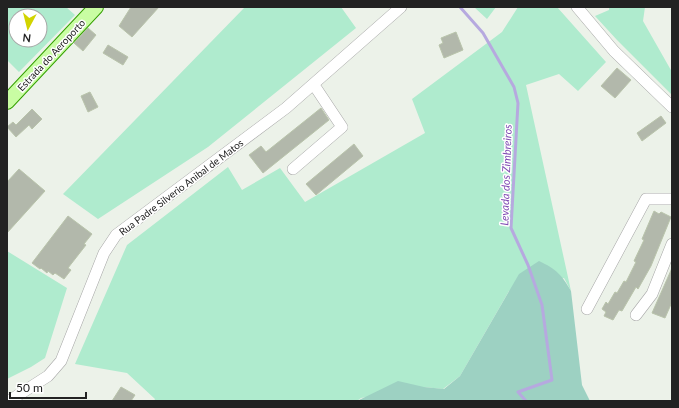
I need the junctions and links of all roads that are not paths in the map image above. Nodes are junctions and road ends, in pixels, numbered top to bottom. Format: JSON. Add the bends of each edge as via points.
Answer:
{"nodes":[{"id":1,"x":96,"y":7,"type":"edge"},
{"id":2,"x":401,"y":7,"type":"edge"},
{"id":3,"x":577,"y":7,"type":"edge"},
{"id":4,"x":314,"y":85,"type":"junction"},
{"id":5,"x":7,"y":102,"type":"edge"},
{"id":6,"x":672,"y":107,"type":"edge"},
{"id":7,"x":293,"y":169,"type":"dead end"},
{"id":8,"x":672,"y":199,"type":"edge"},
{"id":9,"x":672,"y":244,"type":"edge"},
{"id":10,"x":587,"y":309,"type":"dead end"},
{"id":11,"x":636,"y":315,"type":"dead end"},
{"id":12,"x":10,"y":401,"type":"edge"}],
"edges":[{"from":1,"to":5,"type":"main road","name":"Estrada do Aeroporto"},
{"from":2,"to":4,"type":"street","name":"Rua Padre Silverio Anibal de Matos"},
{"from":3,"to":6,"type":"street","via":[[614,51]]},
{"from":4,"to":7,"type":"street","via":[[342,127]]},
{"from":4,"to":12,"type":"street","name":"Rua Padre Silverio Anibal de Matos","via":[[116,235],[104,253],[61,362],[48,376]]},
{"from":8,"to":10,"type":"street","via":[[646,199]]},
{"from":9,"to":11,"type":"street","via":[[652,294]]}]}
